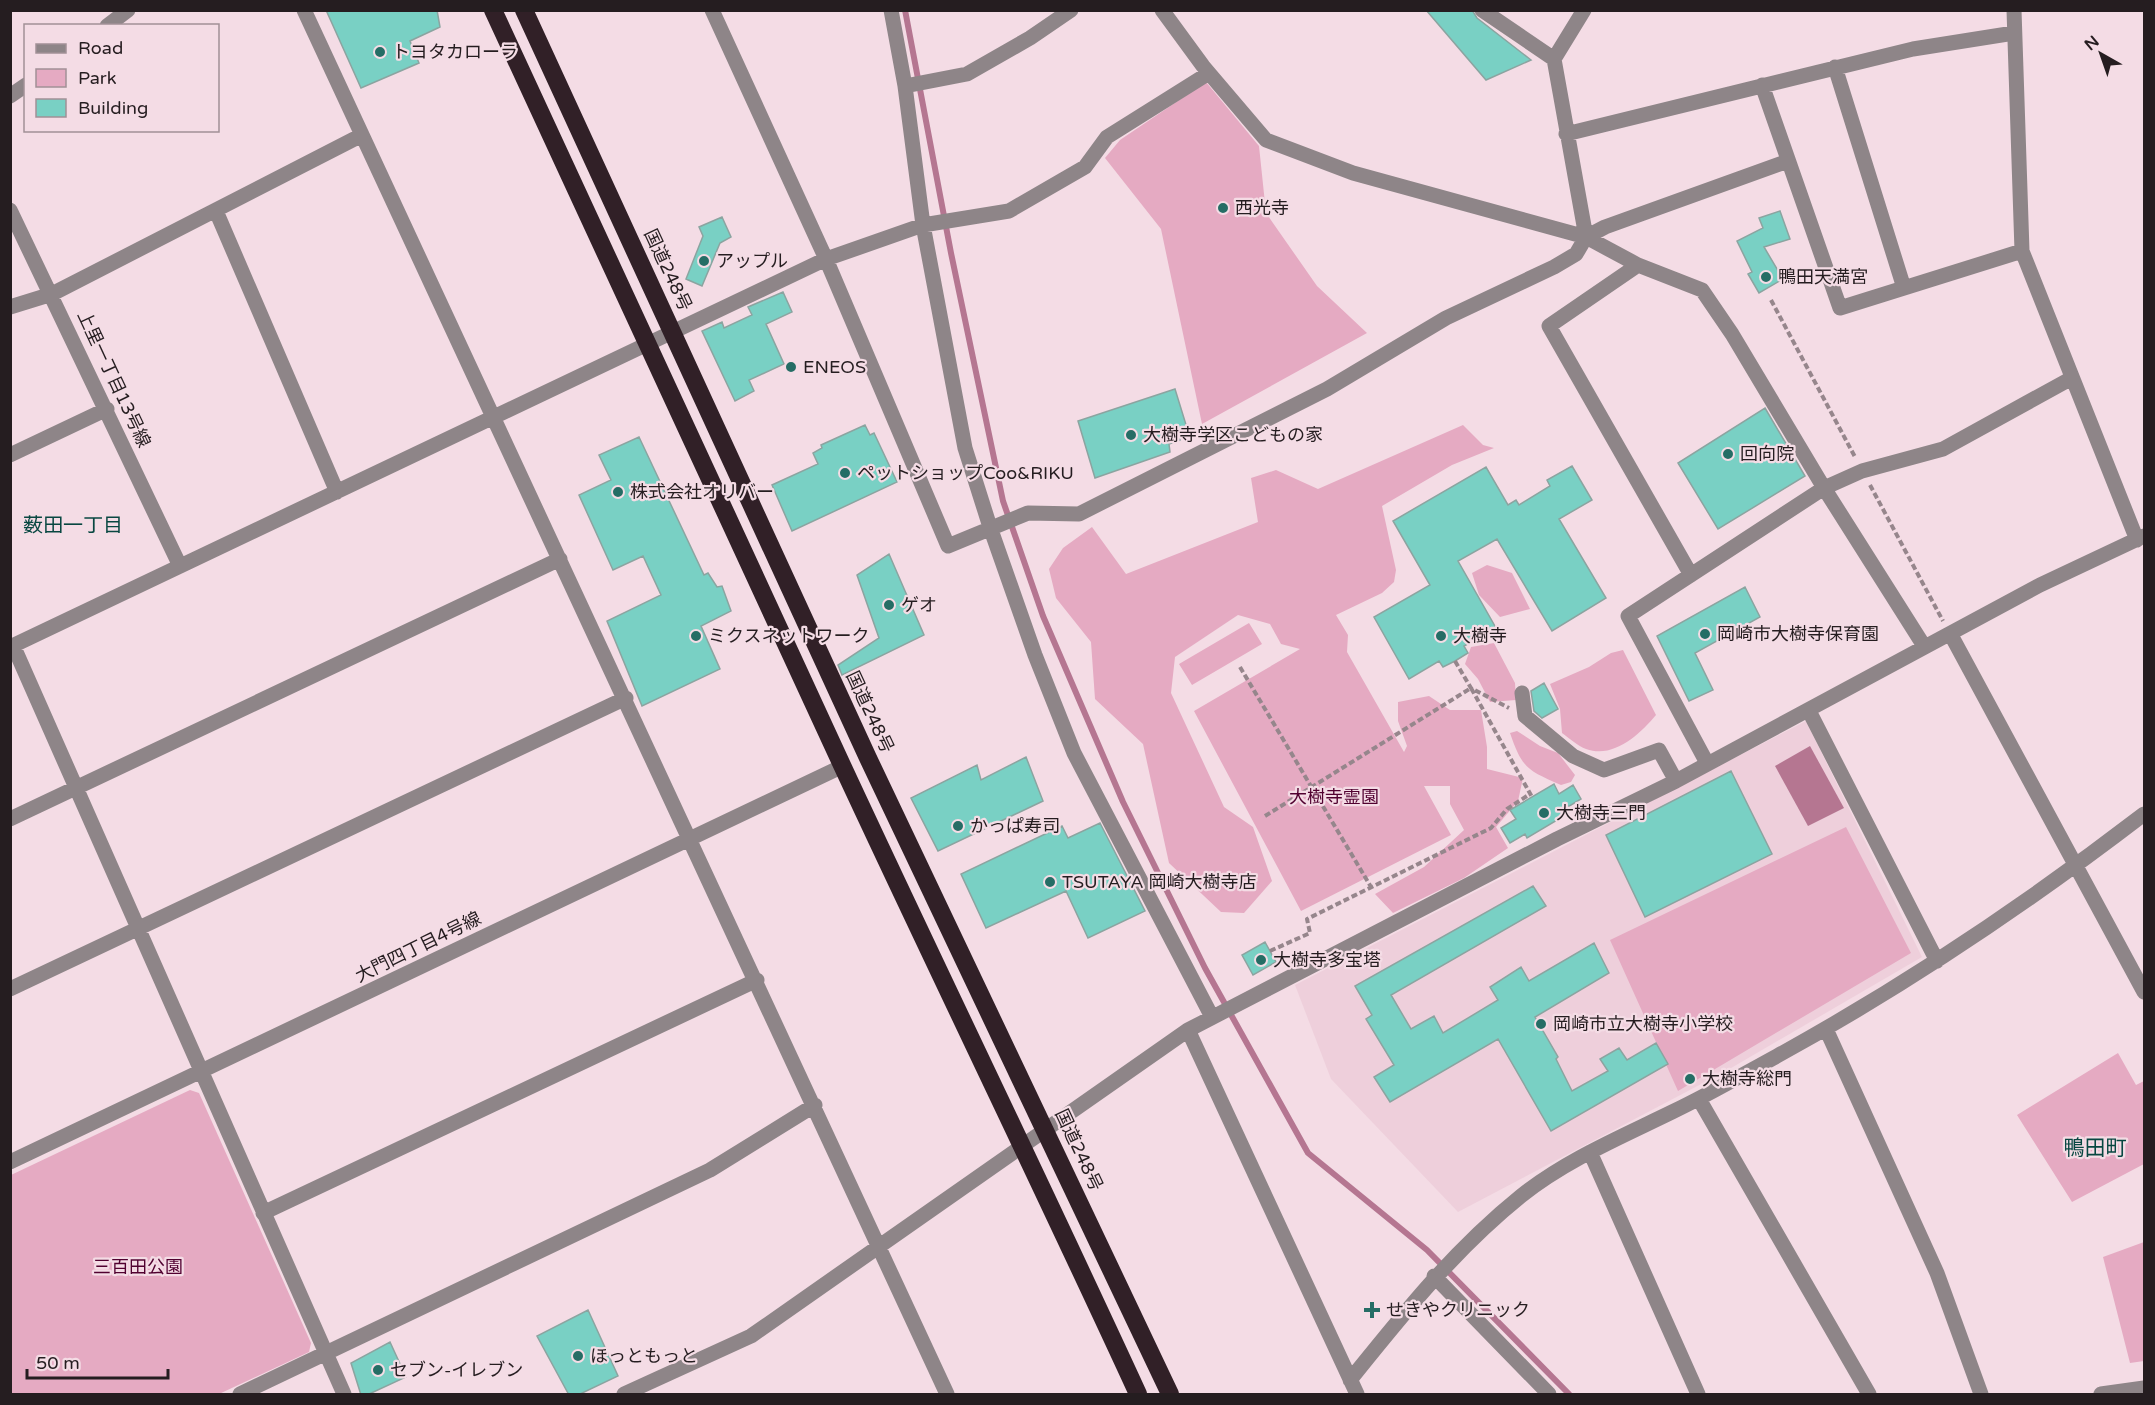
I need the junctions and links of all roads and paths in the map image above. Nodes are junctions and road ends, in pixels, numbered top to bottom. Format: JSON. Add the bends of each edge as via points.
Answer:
{"nodes":[{"id":1,"x":128,"y":10,"type":"edge"},
{"id":2,"x":304,"y":10,"type":"edge"},
{"id":3,"x":493,"y":10,"type":"edge"},
{"id":4,"x":524,"y":10,"type":"edge"},
{"id":5,"x":712,"y":10,"type":"edge"},
{"id":6,"x":891,"y":10,"type":"edge"},
{"id":7,"x":1071,"y":10,"type":"edge"},
{"id":8,"x":1162,"y":10,"type":"edge"},
{"id":9,"x":1482,"y":10,"type":"edge"},
{"id":10,"x":1584,"y":10,"type":"edge"},
{"id":11,"x":2014,"y":10,"type":"edge"},
{"id":12,"x":110,"y":24,"type":"edge"},
{"id":13,"x":2014,"y":33,"type":"junction"},
{"id":14,"x":1554,"y":59,"type":"junction"},
{"id":15,"x":1835,"y":67,"type":"junction"},
{"id":16,"x":1209,"y":73,"type":"junction"},
{"id":17,"x":1762,"y":85,"type":"junction"},
{"id":18,"x":24,"y":86,"type":"edge"},
{"id":19,"x":905,"y":86,"type":"junction"},
{"id":20,"x":10,"y":96,"type":"edge"},
{"id":21,"x":1566,"y":134,"type":"junction"},
{"id":22,"x":362,"y":135,"type":"junction"},
{"id":23,"x":1788,"y":161,"type":"junction"},
{"id":24,"x":10,"y":210,"type":"edge"},
{"id":25,"x":216,"y":211,"type":"junction"},
{"id":26,"x":922,"y":225,"type":"junction"},
{"id":27,"x":1586,"y":237,"type":"junction"},
{"id":28,"x":2022,"y":252,"type":"junction"},
{"id":29,"x":826,"y":259,"type":"junction"},
{"id":30,"x":1638,"y":265,"type":"junction"},
{"id":31,"x":1905,"y":288,"type":"junction"},
{"id":32,"x":52,"y":294,"type":"junction"},
{"id":33,"x":10,"y":308,"type":"edge"},
{"id":34,"x":673,"y":330,"type":"junction"},
{"id":35,"x":648,"y":341,"type":"junction"},
{"id":36,"x":2072,"y":378,"type":"junction"},
{"id":37,"x":107,"y":410,"type":"junction"},
{"id":38,"x":493,"y":418,"type":"junction"},
{"id":39,"x":10,"y":455,"type":"edge"},
{"id":40,"x":1824,"y":488,"type":"junction"},
{"id":41,"x":337,"y":492,"type":"junction"},
{"id":42,"x":990,"y":527,"type":"junction"},
{"id":43,"x":2141,"y":538,"type":"edge"},
{"id":44,"x":560,"y":559,"type":"junction"},
{"id":45,"x":180,"y":566,"type":"junction"},
{"id":46,"x":1691,"y":575,"type":"junction"},
{"id":47,"x":1951,"y":635,"type":"junction"},
{"id":48,"x":12,"y":646,"type":"edge"},
{"id":49,"x":1924,"y":646,"type":"junction"},
{"id":50,"x":1455,"y":661,"type":"dead end"},
{"id":51,"x":1240,"y":667,"type":"dead end"},
{"id":52,"x":1471,"y":688,"type":"junction"},
{"id":53,"x":1522,"y":693,"type":"dead end"},
{"id":54,"x":626,"y":698,"type":"junction"},
{"id":55,"x":1809,"y":711,"type":"junction"},
{"id":56,"x":1525,"y":716,"type":"junction"},
{"id":57,"x":1707,"y":763,"type":"junction"},
{"id":58,"x":843,"y":766,"type":"junction"},
{"id":59,"x":1676,"y":781,"type":"junction"},
{"id":60,"x":1313,"y":787,"type":"junction"},
{"id":61,"x":75,"y":788,"type":"junction"},
{"id":62,"x":2145,"y":814,"type":"edge"},
{"id":63,"x":1265,"y":816,"type":"dead end"},
{"id":64,"x":10,"y":819,"type":"edge"},
{"id":65,"x":691,"y":839,"type":"junction"},
{"id":66,"x":2077,"y":865,"type":"junction"},
{"id":67,"x":1371,"y":887,"type":"junction"},
{"id":68,"x":137,"y":929,"type":"junction"},
{"id":69,"x":1270,"y":951,"type":"dead end"},
{"id":70,"x":1937,"y":960,"type":"junction"},
{"id":71,"x":757,"y":980,"type":"junction"},
{"id":72,"x":10,"y":989,"type":"edge"},
{"id":73,"x":2145,"y":992,"type":"edge"},
{"id":74,"x":1212,"y":1017,"type":"junction"},
{"id":75,"x":1826,"y":1029,"type":"junction"},
{"id":76,"x":1188,"y":1030,"type":"junction"},
{"id":77,"x":200,"y":1073,"type":"junction"},
{"id":78,"x":1699,"y":1099,"type":"junction"},
{"id":79,"x":815,"y":1105,"type":"junction"},
{"id":80,"x":1047,"y":1131,"type":"junction"},
{"id":81,"x":1024,"y":1146,"type":"junction"},
{"id":82,"x":1590,"y":1152,"type":"junction"},
{"id":83,"x":10,"y":1162,"type":"edge"},
{"id":84,"x":263,"y":1214,"type":"junction"},
{"id":85,"x":879,"y":1247,"type":"junction"},
{"id":86,"x":1434,"y":1276,"type":"junction"},
{"id":87,"x":325,"y":1353,"type":"junction"},
{"id":88,"x":1350,"y":1380,"type":"junction"},
{"id":89,"x":2142,"y":1391,"type":"edge"},
{"id":90,"x":240,"y":1395,"type":"edge"},
{"id":91,"x":344,"y":1395,"type":"edge"},
{"id":92,"x":624,"y":1395,"type":"edge"},
{"id":93,"x":948,"y":1395,"type":"edge"},
{"id":94,"x":1138,"y":1395,"type":"edge"},
{"id":95,"x":1170,"y":1395,"type":"edge"},
{"id":96,"x":1357,"y":1395,"type":"edge"},
{"id":97,"x":1550,"y":1395,"type":"edge"},
{"id":98,"x":1698,"y":1395,"type":"edge"},
{"id":99,"x":1869,"y":1395,"type":"edge"},
{"id":100,"x":1981,"y":1395,"type":"edge"},
{"id":101,"x":2101,"y":1395,"type":"edge"}],
"edges":[{"from":1,"to":12,"type":"street"},
{"from":2,"to":22,"type":"street"},
{"from":3,"to":35,"type":"highway"},
{"from":4,"to":34,"type":"highway","name":"国道248号"},
{"from":5,"to":29,"type":"street"},
{"from":6,"to":19,"type":"street"},
{"from":7,"to":19,"type":"street","via":[[967,74]]},
{"from":8,"to":16,"type":"street"},
{"from":9,"to":14,"type":"street"},
{"from":10,"to":14,"type":"street"},
{"from":11,"to":13,"type":"street"},
{"from":13,"to":15,"type":"street","via":[[1912,49]]},
{"from":13,"to":28,"type":"street"},
{"from":14,"to":21,"type":"street"},
{"from":15,"to":17,"type":"street"},
{"from":15,"to":31,"type":"street"},
{"from":16,"to":26,"type":"street","via":[[1107,137],[1085,167],[1045,193],[1009,211]]},
{"from":16,"to":27,"type":"street","via":[[1266,140],[1353,173]]},
{"from":17,"to":21,"type":"street"},
{"from":17,"to":23,"type":"street"},
{"from":18,"to":20,"type":"street"},
{"from":19,"to":26,"type":"street"},
{"from":21,"to":27,"type":"street"},
{"from":22,"to":25,"type":"street"},
{"from":22,"to":38,"type":"street"},
{"from":23,"to":27,"type":"street"},
{"from":23,"to":31,"type":"street","via":[[1840,308]]},
{"from":24,"to":32,"type":"street","name":"上里一丁目13号線"},
{"from":25,"to":32,"type":"street"},
{"from":25,"to":41,"type":"street"},
{"from":26,"to":29,"type":"street"},
{"from":26,"to":42,"type":"street","via":[[965,448]]},
{"from":27,"to":30,"type":"street"},
{"from":27,"to":42,"type":"street","via":[[1576,254],[1554,267],[1446,318],[1327,389],[1079,514],[1028,513]]},
{"from":28,"to":31,"type":"street"},
{"from":28,"to":36,"type":"street"},
{"from":29,"to":34,"type":"street"},
{"from":29,"to":42,"type":"street","via":[[948,546]]},
{"from":30,"to":40,"type":"street","via":[[1702,290]]},
{"from":30,"to":46,"type":"street","via":[[1550,326]]},
{"from":32,"to":33,"type":"street"},
{"from":32,"to":37,"type":"street","name":"上里一丁目13号線"},
{"from":34,"to":35,"type":"street"},
{"from":34,"to":80,"type":"highway","name":"国道248号","via":[[868,758]]},
{"from":35,"to":38,"type":"street"},
{"from":35,"to":58,"type":"highway"},
{"from":36,"to":40,"type":"street","via":[[1943,449],[1862,471]]},
{"from":36,"to":43,"type":"street"},
{"from":37,"to":39,"type":"street"},
{"from":37,"to":45,"type":"street","name":"上里一丁目13号線"},
{"from":38,"to":41,"type":"street"},
{"from":38,"to":44,"type":"street"},
{"from":40,"to":46,"type":"street"},
{"from":40,"to":49,"type":"street"},
{"from":41,"to":45,"type":"street"},
{"from":42,"to":74,"type":"street","via":[[1074,753]]},
{"from":43,"to":47,"type":"street","via":[[2040,585]]},
{"from":44,"to":54,"type":"street"},
{"from":44,"to":61,"type":"street"},
{"from":45,"to":48,"type":"street"},
{"from":46,"to":57,"type":"street","via":[[1629,616]]},
{"from":47,"to":49,"type":"street"},
{"from":47,"to":66,"type":"street"},
{"from":48,"to":61,"type":"street"},
{"from":49,"to":55,"type":"street"},
{"from":50,"to":52,"type":"path"},
{"from":51,"to":60,"type":"path"},
{"from":52,"to":56,"type":"path"},
{"from":52,"to":60,"type":"path"},
{"from":52,"to":67,"type":"path","via":[[1531,796],[1507,809],[1491,828]]},
{"from":53,"to":56,"type":"street"},
{"from":54,"to":65,"type":"street"},
{"from":54,"to":68,"type":"street"},
{"from":55,"to":57,"type":"street"},
{"from":55,"to":70,"type":"street"},
{"from":56,"to":59,"type":"street","via":[[1573,756],[1604,770],[1659,750]]},
{"from":57,"to":59,"type":"street"},
{"from":58,"to":65,"type":"street","name":"大門四丁目4号線"},
{"from":58,"to":81,"type":"highway"},
{"from":59,"to":74,"type":"street"},
{"from":60,"to":63,"type":"path"},
{"from":60,"to":67,"type":"path"},
{"from":61,"to":64,"type":"street"},
{"from":61,"to":68,"type":"street"},
{"from":62,"to":66,"type":"street"},
{"from":65,"to":71,"type":"street"},
{"from":65,"to":77,"type":"street","name":"大門四丁目4号線"},
{"from":66,"to":70,"type":"street"},
{"from":66,"to":73,"type":"street"},
{"from":67,"to":69,"type":"path","via":[[1307,919],[1310,933]]},
{"from":68,"to":72,"type":"street"},
{"from":68,"to":77,"type":"street"},
{"from":70,"to":75,"type":"street"},
{"from":71,"to":79,"type":"street"},
{"from":71,"to":84,"type":"street"},
{"from":74,"to":76,"type":"street"},
{"from":75,"to":78,"type":"street"},
{"from":75,"to":100,"type":"street","via":[[1937,1273]]},
{"from":76,"to":80,"type":"street"},
{"from":76,"to":88,"type":"street"},
{"from":77,"to":83,"type":"street","name":"大門四丁目4号線"},
{"from":77,"to":84,"type":"street"},
{"from":78,"to":82,"type":"street"},
{"from":78,"to":99,"type":"street"},
{"from":79,"to":85,"type":"street"},
{"from":79,"to":87,"type":"street","via":[[710,1170]]},
{"from":80,"to":81,"type":"street"},
{"from":80,"to":95,"type":"highway","name":"国道248号"},
{"from":81,"to":85,"type":"street"},
{"from":81,"to":94,"type":"highway"},
{"from":82,"to":86,"type":"street","via":[[1523,1194]]},
{"from":82,"to":98,"type":"street"},
{"from":84,"to":87,"type":"street"},
{"from":85,"to":92,"type":"street","via":[[751,1336]]},
{"from":85,"to":93,"type":"street"},
{"from":86,"to":88,"type":"street"},
{"from":86,"to":97,"type":"street"},
{"from":87,"to":90,"type":"street"},
{"from":87,"to":91,"type":"street"},
{"from":88,"to":96,"type":"street"},
{"from":89,"to":101,"type":"street"}]}
